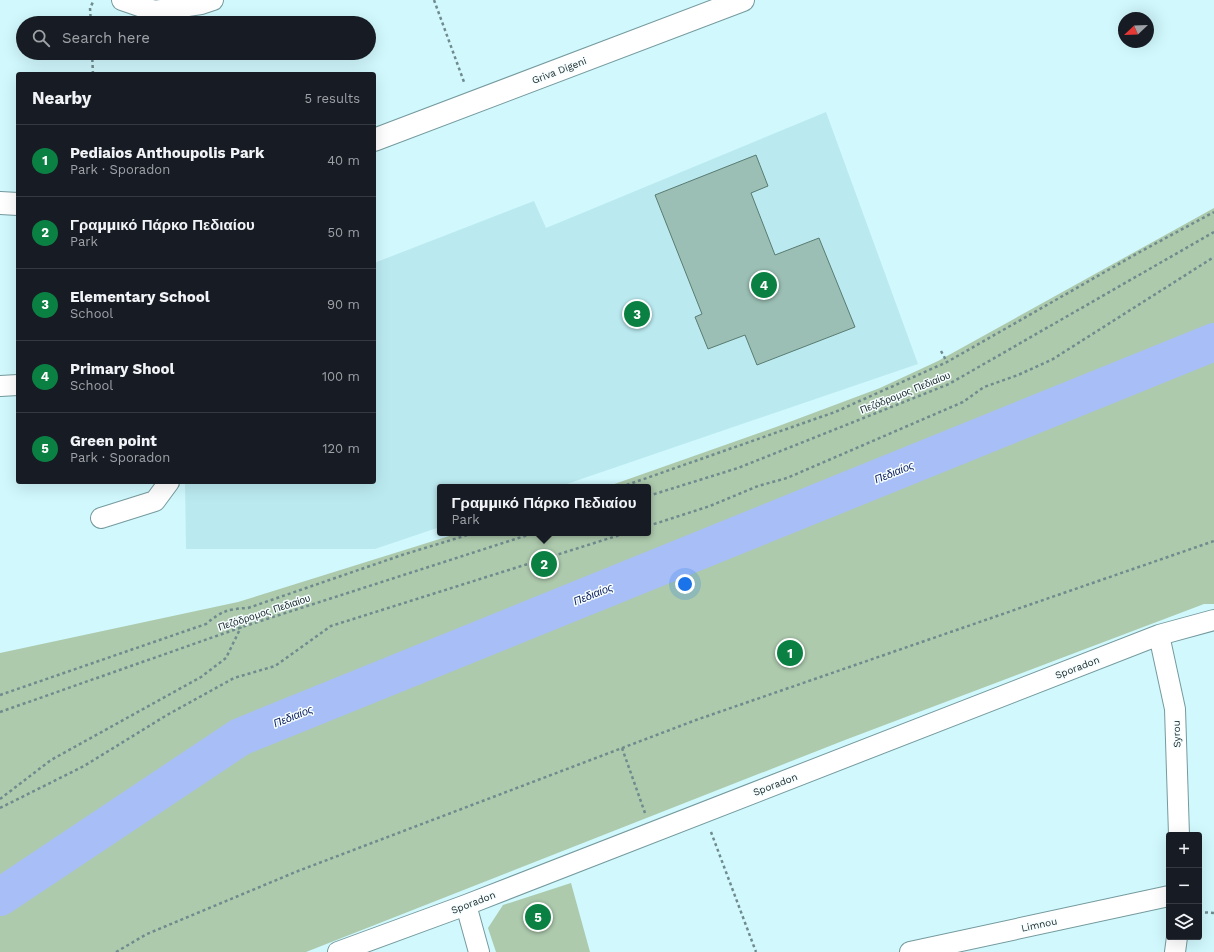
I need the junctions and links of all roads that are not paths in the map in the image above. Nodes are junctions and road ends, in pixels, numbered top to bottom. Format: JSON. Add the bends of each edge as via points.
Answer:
{"nodes":[{"id":1,"x":122,"y":0,"type":"edge"},
{"id":2,"x":213,"y":0,"type":"edge"},
{"id":3,"x":743,"y":0,"type":"edge"},
{"id":4,"x":376,"y":139,"type":"edge"},
{"id":5,"x":0,"y":203,"type":"edge"},
{"id":6,"x":16,"y":204,"type":"edge"},
{"id":7,"x":16,"y":385,"type":"edge"},
{"id":8,"x":0,"y":386,"type":"edge"},
{"id":9,"x":168,"y":484,"type":"edge"},
{"id":10,"x":101,"y":518,"type":"dead end"},
{"id":11,"x":1214,"y":620,"type":"edge"},
{"id":12,"x":1159,"y":635,"type":"junction"},
{"id":13,"x":1179,"y":832,"type":"edge"},
{"id":14,"x":1166,"y":897,"type":"edge"},
{"id":15,"x":466,"y":905,"type":"junction"},
{"id":16,"x":1177,"y":940,"type":"edge"},
{"id":17,"x":921,"y":950,"type":"edge"},
{"id":18,"x":338,"y":952,"type":"edge"},
{"id":19,"x":479,"y":952,"type":"edge"},
{"id":20,"x":1175,"y":952,"type":"edge"}],
"edges":[{"from":1,"to":2,"type":"street","via":[[154,11]]},
{"from":3,"to":4,"type":"street","name":"Griva Digeni"},
{"from":5,"to":6,"type":"street"},
{"from":7,"to":8,"type":"street"},
{"from":9,"to":10,"type":"street","via":[[155,501]]},
{"from":11,"to":12,"type":"street","name":"Sporadon"},
{"from":12,"to":13,"type":"street","name":"Syrou","via":[[1175,709]]},
{"from":12,"to":15,"type":"street","name":"Sporadon"},
{"from":14,"to":17,"type":"street","name":"Limnou"},
{"from":15,"to":18,"type":"street","name":"Sporadon"},
{"from":15,"to":19,"type":"street"},
{"from":16,"to":20,"type":"street"}]}
